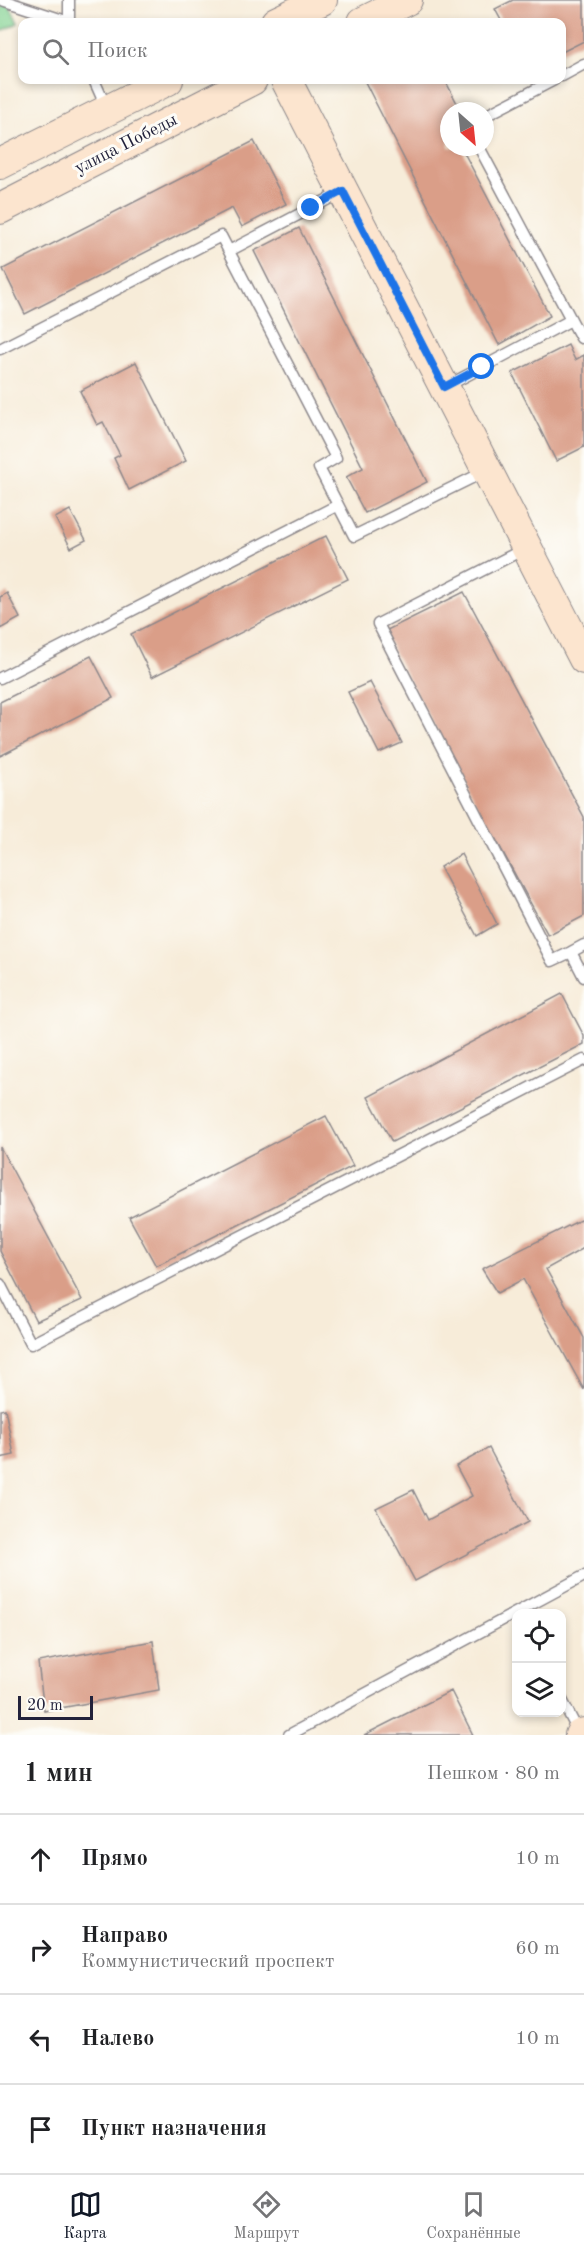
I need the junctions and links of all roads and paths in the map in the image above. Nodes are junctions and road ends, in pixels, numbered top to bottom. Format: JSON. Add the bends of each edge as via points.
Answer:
{"nodes":[{"id":1,"x":2,"y":0,"type":"edge"},
{"id":2,"x":69,"y":0,"type":"edge"},
{"id":3,"x":322,"y":0,"type":"edge"},
{"id":4,"x":407,"y":0,"type":"edge"},
{"id":5,"x":57,"y":18,"type":"edge"},
{"id":6,"x":69,"y":18,"type":"edge"},
{"id":7,"x":284,"y":18,"type":"edge"},
{"id":8,"x":371,"y":18,"type":"edge"},
{"id":9,"x":584,"y":64,"type":"edge"},
{"id":10,"x":566,"y":73,"type":"edge"},
{"id":11,"x":96,"y":84,"type":"edge"},
{"id":12,"x":160,"y":84,"type":"edge"},
{"id":13,"x":244,"y":84,"type":"edge"},
{"id":14,"x":288,"y":84,"type":"edge"},
{"id":15,"x":546,"y":84,"type":"edge"},
{"id":16,"x":108,"y":111,"type":"junction"},
{"id":17,"x":494,"y":111,"type":"edge"},
{"id":18,"x":484,"y":156,"type":"edge"},
{"id":19,"x":0,"y":164,"type":"edge"},
{"id":20,"x":343,"y":191,"type":"junction"},
{"id":21,"x":0,"y":209,"type":"edge"},
{"id":22,"x":229,"y":251,"type":"junction"},
{"id":23,"x":571,"y":320,"type":"junction"},
{"id":24,"x":584,"y":336,"type":"edge"},
{"id":25,"x":0,"y":349,"type":"edge"},
{"id":26,"x":444,"y":387,"type":"junction"},
{"id":27,"x":487,"y":471,"type":"junction"},
{"id":28,"x":338,"y":505,"type":"junction"},
{"id":29,"x":527,"y":548,"type":"junction"},
{"id":30,"x":584,"y":659,"type":"edge"},
{"id":31,"x":0,"y":678,"type":"edge"},
{"id":32,"x":584,"y":945,"type":"edge"},
{"id":33,"x":571,"y":952,"type":"junction"},
{"id":34,"x":584,"y":977,"type":"edge"},
{"id":35,"x":584,"y":1060,"type":"edge"},
{"id":36,"x":0,"y":1284,"type":"edge"},
{"id":37,"x":584,"y":1576,"type":"edge"},
{"id":38,"x":528,"y":1609,"type":"edge"},
{"id":39,"x":512,"y":1619,"type":"edge"},
{"id":40,"x":566,"y":1708,"type":"edge"},
{"id":41,"x":581,"y":1734,"type":"edge"},
{"id":42,"x":289,"y":1735,"type":"edge"}],
"edges":[{"from":1,"to":5,"type":"lane"},
{"from":2,"to":6,"type":"lane"},
{"from":3,"to":7,"type":"street"},
{"from":4,"to":8,"type":"street"},
{"from":9,"to":10,"type":"lane"},
{"from":11,"to":16,"type":"lane"},
{"from":12,"to":16,"type":"street","name":"улица Победы"},
{"from":13,"to":21,"type":"street","name":"улица Победы"},
{"from":14,"to":20,"type":"street"},
{"from":15,"to":17,"type":"lane"},
{"from":16,"to":19,"type":"street","name":"улица Победы"},
{"from":18,"to":23,"type":"lane"},
{"from":20,"to":22,"type":"lane"},
{"from":20,"to":26,"type":"street"},
{"from":22,"to":25,"type":"lane","via":[[221,236]]},
{"from":22,"to":28,"type":"lane","via":[[336,458],[319,468]]},
{"from":23,"to":24,"type":"lane","via":[[581,338]]},
{"from":23,"to":26,"type":"lane"},
{"from":26,"to":27,"type":"street"},
{"from":27,"to":28,"type":"lane","via":[[354,536]]},
{"from":27,"to":29,"type":"street"},
{"from":28,"to":31,"type":"lane"},
{"from":29,"to":30,"type":"street"},
{"from":29,"to":33,"type":"lane","via":[[378,624],[552,962]]},
{"from":32,"to":33,"type":"lane"},
{"from":33,"to":34,"type":"lane"},
{"from":35,"to":36,"type":"lane","via":[[31,1344]]},
{"from":37,"to":38,"type":"lane"},
{"from":39,"to":42,"type":"lane"},
{"from":40,"to":41,"type":"lane"}]}
